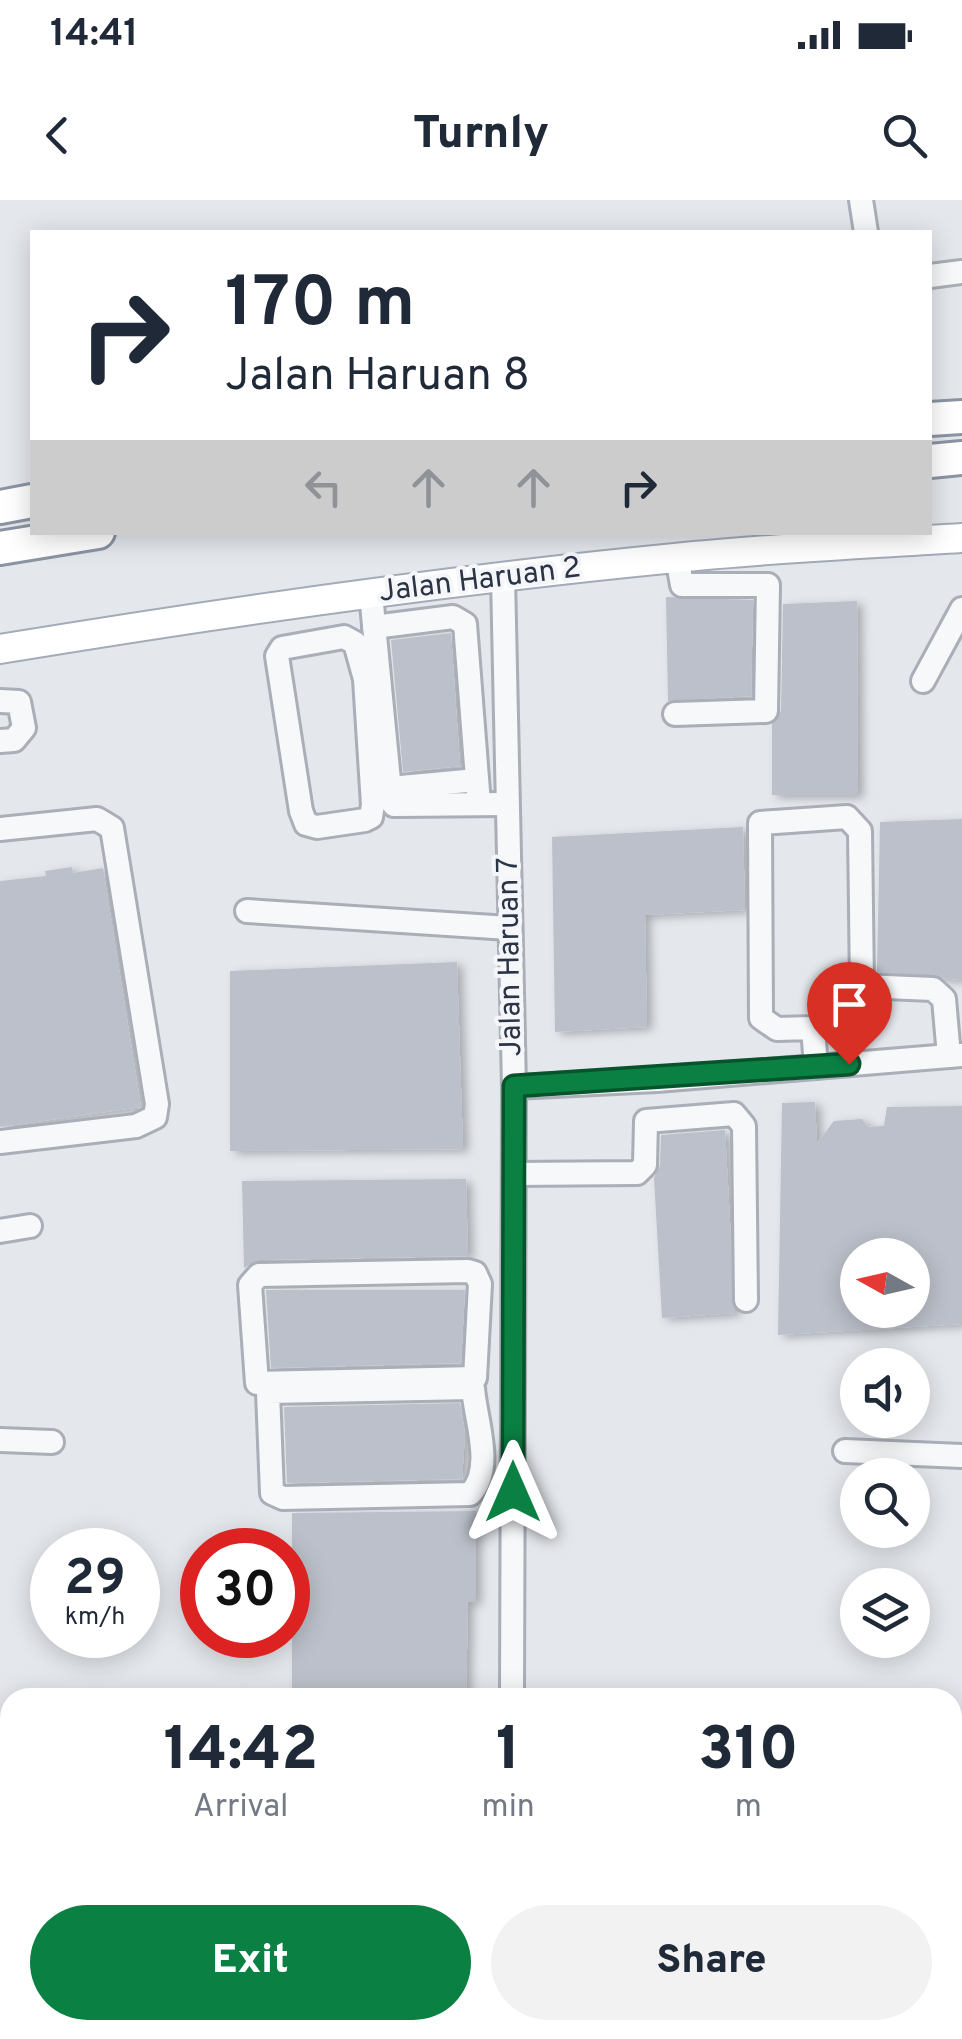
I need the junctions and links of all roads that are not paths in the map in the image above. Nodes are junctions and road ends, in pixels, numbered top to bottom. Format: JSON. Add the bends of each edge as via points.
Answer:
{"nodes":[{"id":1,"x":861,"y":200,"type":"edge"},
{"id":2,"x":866,"y":230,"type":"edge"},
{"id":3,"x":962,"y":272,"type":"edge"},
{"id":4,"x":932,"y":276,"type":"edge"},
{"id":5,"x":962,"y":417,"type":"edge"},
{"id":6,"x":932,"y":420,"type":"edge"},
{"id":7,"x":962,"y":458,"type":"edge"},
{"id":8,"x":932,"y":461,"type":"edge"},
{"id":9,"x":30,"y":502,"type":"edge"},
{"id":10,"x":0,"y":507,"type":"edge"},
{"id":11,"x":80,"y":535,"type":"edge"},
{"id":12,"x":962,"y":538,"type":"edge"},
{"id":13,"x":0,"y":548,"type":"edge"},
{"id":14,"x":677,"y":557,"type":"junction"},
{"id":15,"x":503,"y":577,"type":"junction"},
{"id":16,"x":358,"y":596,"type":"junction"},
{"id":17,"x":962,"y":609,"type":"edge"},
{"id":18,"x":374,"y":626,"type":"junction"},
{"id":19,"x":344,"y":637,"type":"junction"},
{"id":20,"x":0,"y":649,"type":"edge"},
{"id":21,"x":923,"y":681,"type":"dead end"},
{"id":22,"x":0,"y":701,"type":"edge"},
{"id":23,"x":675,"y":714,"type":"dead end"},
{"id":24,"x":0,"y":741,"type":"edge"},
{"id":25,"x":477,"y":780,"type":"junction"},
{"id":26,"x":390,"y":788,"type":"junction"},
{"id":27,"x":479,"y":804,"type":"junction"},
{"id":28,"x":507,"y":804,"type":"junction"},
{"id":29,"x":0,"y":829,"type":"edge"},
{"id":30,"x":247,"y":911,"type":"dead end"},
{"id":31,"x":509,"y":928,"type":"junction"},
{"id":32,"x":862,"y":986,"type":"junction"},
{"id":33,"x":813,"y":1028,"type":"junction"},
{"id":34,"x":956,"y":1055,"type":"edge"},
{"id":35,"x":816,"y":1067,"type":"junction"},
{"id":36,"x":514,"y":1086,"type":"junction"},
{"id":37,"x":0,"y":1142,"type":"edge"},
{"id":38,"x":514,"y":1174,"type":"junction"},
{"id":39,"x":30,"y":1226,"type":"dead end"},
{"id":40,"x":0,"y":1230,"type":"edge"},
{"id":41,"x":746,"y":1300,"type":"dead end"},
{"id":42,"x":479,"y":1352,"type":"junction"},
{"id":43,"x":514,"y":1355,"type":"junction"},
{"id":44,"x":0,"y":1440,"type":"edge"},
{"id":45,"x":52,"y":1442,"type":"dead end"},
{"id":46,"x":846,"y":1451,"type":"dead end"},
{"id":47,"x":962,"y":1456,"type":"edge"},
{"id":48,"x":481,"y":1458,"type":"junction"},
{"id":49,"x":513,"y":1458,"type":"junction"},
{"id":50,"x":512,"y":1688,"type":"edge"}],
"edges":[{"from":1,"to":2,"type":"street"},
{"from":3,"to":4,"type":"street"},
{"from":5,"to":6,"type":"highway"},
{"from":7,"to":8,"type":"highway"},
{"from":9,"to":10,"type":"highway"},
{"from":11,"to":13,"type":"highway"},
{"from":12,"to":14,"type":"main road","name":"Jalan Haruan 2"},
{"from":14,"to":15,"type":"main road","name":"Jalan Haruan 2"},
{"from":14,"to":23,"type":"street","via":[[682,585],[768,585],[766,711]]},
{"from":15,"to":16,"type":"main road","name":"Jalan Haruan 2"},
{"from":15,"to":28,"type":"street","name":"Jalan Haruan 7"},
{"from":16,"to":18,"type":"street"},
{"from":16,"to":19,"type":"street"},
{"from":16,"to":20,"type":"main road","name":"Jalan Haruan 2"},
{"from":17,"to":21,"type":"street"},
{"from":18,"to":25,"type":"street","via":[[452,617],[465,624]]},
{"from":18,"to":26,"type":"street"},
{"from":19,"to":19,"type":"street","via":[[282,648],[277,656],[302,812],[306,824],[317,827],[372,817],[365,679],[355,643]]},
{"from":22,"to":24,"type":"street","via":[[18,702],[24,728],[14,740]]},
{"from":25,"to":26,"type":"street"},
{"from":25,"to":27,"type":"street"},
{"from":26,"to":27,"type":"street","via":[[394,806]]},
{"from":27,"to":28,"type":"street"},
{"from":28,"to":31,"type":"street","name":"Jalan Haruan 7"},
{"from":29,"to":37,"type":"street","via":[[97,819],[112,828],[157,1104],[155,1117],[136,1126]]},
{"from":30,"to":31,"type":"street"},
{"from":31,"to":36,"type":"street","name":"Jalan Haruan 7"},
{"from":32,"to":33,"type":"street","via":[[859,1014],[842,1025]]},
{"from":32,"to":33,"type":"street","via":[[860,831],[846,817],[760,822],[761,1018],[777,1029]]},
{"from":32,"to":34,"type":"street","via":[[933,990],[944,999]]},
{"from":33,"to":35,"type":"street"},
{"from":34,"to":35,"type":"street"},
{"from":35,"to":36,"type":"street"},
{"from":36,"to":38,"type":"street","name":"Jalan Haruan 7"},
{"from":38,"to":41,"type":"street","via":[[637,1173],[645,1165],[646,1120],[734,1114],[744,1126]]},
{"from":38,"to":43,"type":"street","name":"Jalan Haruan 7"},
{"from":39,"to":40,"type":"street"},
{"from":42,"to":42,"type":"street","via":[[475,1378],[257,1383],[250,1285],[266,1275],[468,1270],[480,1284]]},
{"from":42,"to":43,"type":"street"},
{"from":43,"to":49,"type":"street","name":"Jalan Haruan 7"},
{"from":44,"to":45,"type":"street"},
{"from":46,"to":47,"type":"street"},
{"from":48,"to":48,"type":"street","via":[[478,1482],[466,1495],[278,1497],[270,1490],[268,1392],[473,1388]]},
{"from":48,"to":49,"type":"street"},
{"from":49,"to":50,"type":"street","name":"Jalan Haruan 7"}]}
